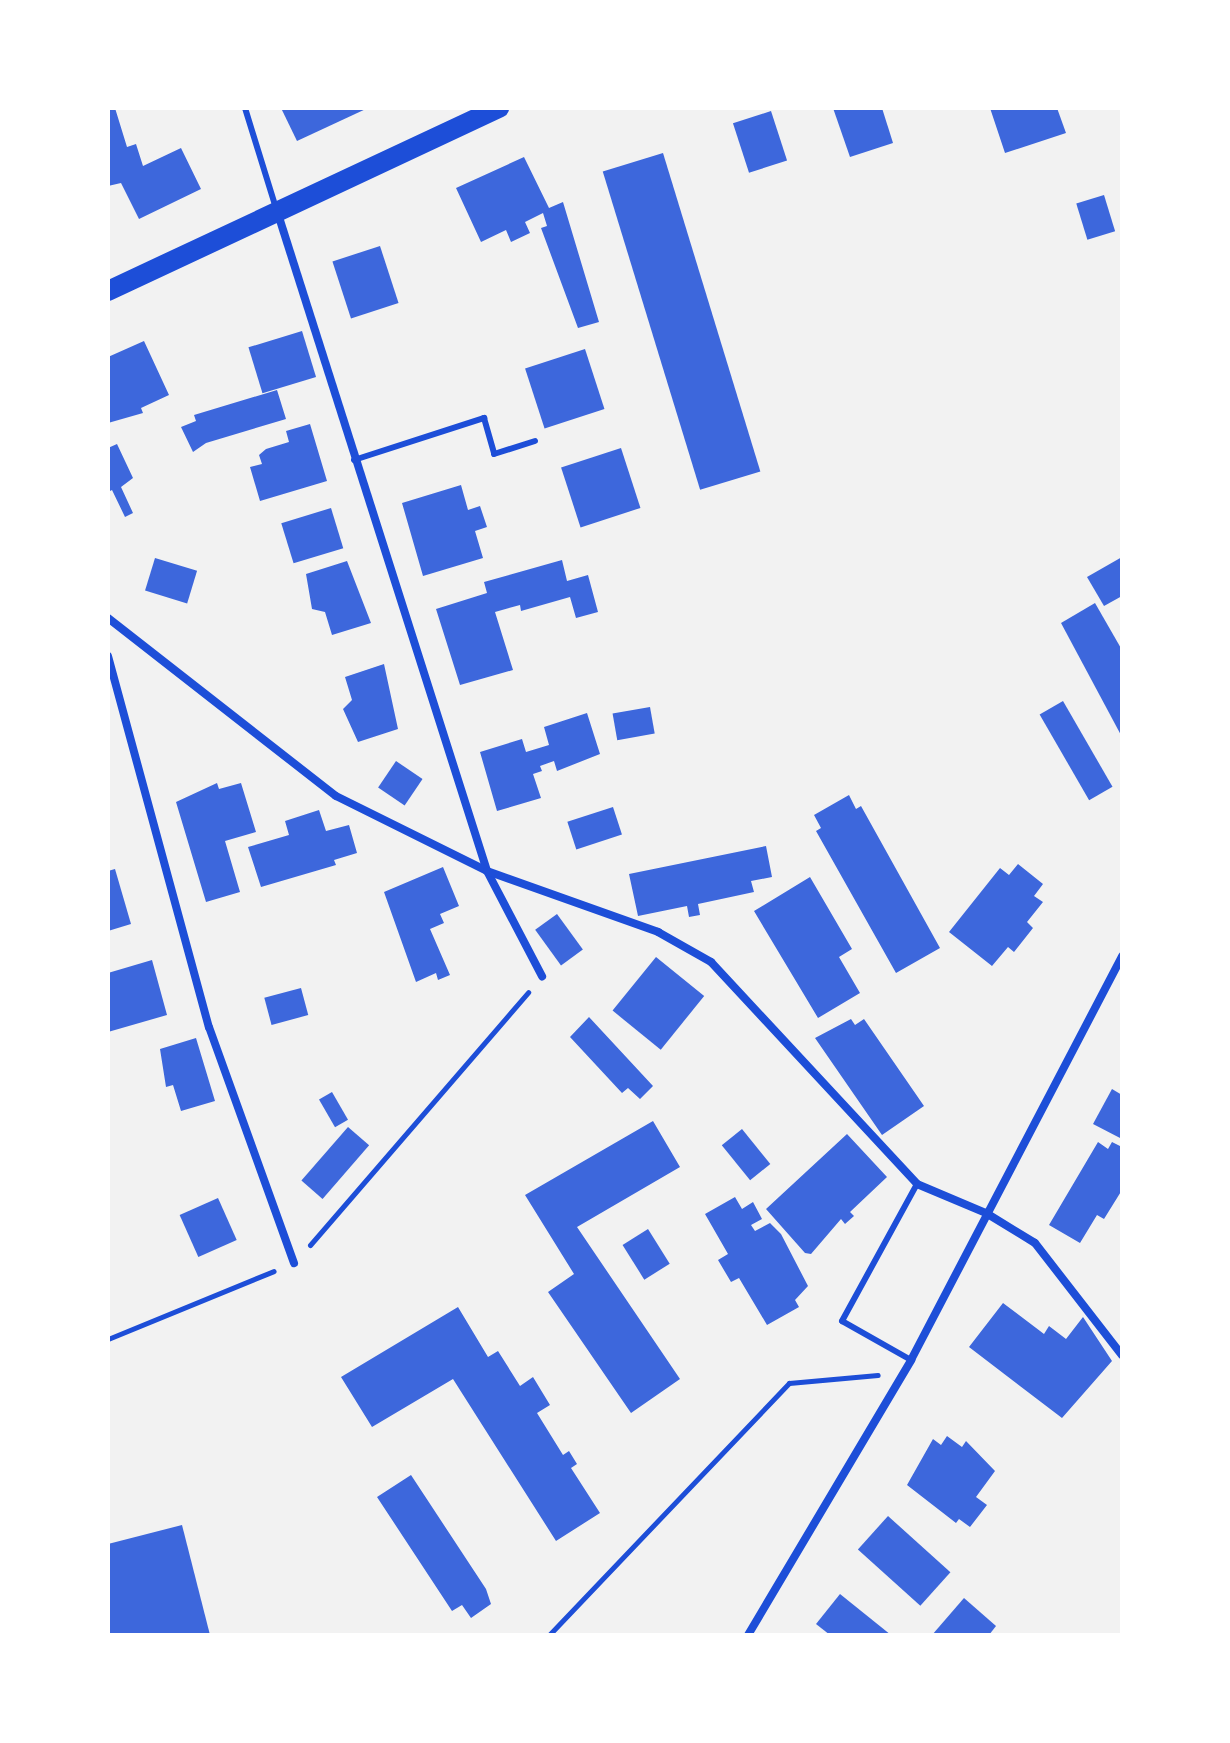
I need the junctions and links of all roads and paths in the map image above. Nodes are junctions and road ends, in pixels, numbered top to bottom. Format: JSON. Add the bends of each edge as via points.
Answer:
{"nodes":[{"id":1,"x":245,"y":108,"type":"edge"},
{"id":2,"x":499,"y":108,"type":"edge"},
{"id":3,"x":278,"y":213,"type":"junction"},
{"id":4,"x":108,"y":291,"type":"edge"},
{"id":5,"x":535,"y":441,"type":"dead end"},
{"id":6,"x":354,"y":460,"type":"junction"},
{"id":7,"x":108,"y":618,"type":"edge"},
{"id":8,"x":108,"y":656,"type":"edge"},
{"id":9,"x":487,"y":871,"type":"junction"},
{"id":10,"x":1122,"y":956,"type":"edge"},
{"id":11,"x":542,"y":976,"type":"joint"},
{"id":12,"x":917,"y":1184,"type":"junction"},
{"id":13,"x":986,"y":1213,"type":"junction"},
{"id":14,"x":294,"y":1263,"type":"junction"},
{"id":15,"x":108,"y":1339,"type":"edge"},
{"id":16,"x":1122,"y":1355,"type":"edge"},
{"id":17,"x":911,"y":1360,"type":"junction"},
{"id":18,"x":903,"y":1374,"type":"junction"},
{"id":19,"x":549,"y":1635,"type":"edge"},
{"id":20,"x":748,"y":1635,"type":"edge"}],
"edges":[{"from":1,"to":3,"type":"lane"},
{"from":2,"to":3,"type":"main road"},
{"from":3,"to":4,"type":"main road"},
{"from":3,"to":6,"type":"street"},
{"from":5,"to":6,"type":"lane","via":[[494,454],[484,418]]},
{"from":6,"to":9,"type":"street"},
{"from":7,"to":9,"type":"street","via":[[336,796]]},
{"from":8,"to":14,"type":"street","via":[[209,1027]]},
{"from":9,"to":11,"type":"street"},
{"from":9,"to":12,"type":"street","via":[[658,932],[711,962]]},
{"from":10,"to":13,"type":"street"},
{"from":11,"to":14,"type":"path"},
{"from":12,"to":13,"type":"street"},
{"from":12,"to":17,"type":"lane","via":[[842,1321]]},
{"from":13,"to":16,"type":"street","via":[[1035,1243]]},
{"from":13,"to":17,"type":"street"},
{"from":14,"to":15,"type":"path"},
{"from":17,"to":18,"type":"street"},
{"from":18,"to":19,"type":"path","via":[[789,1383]]},
{"from":18,"to":20,"type":"street"}]}
